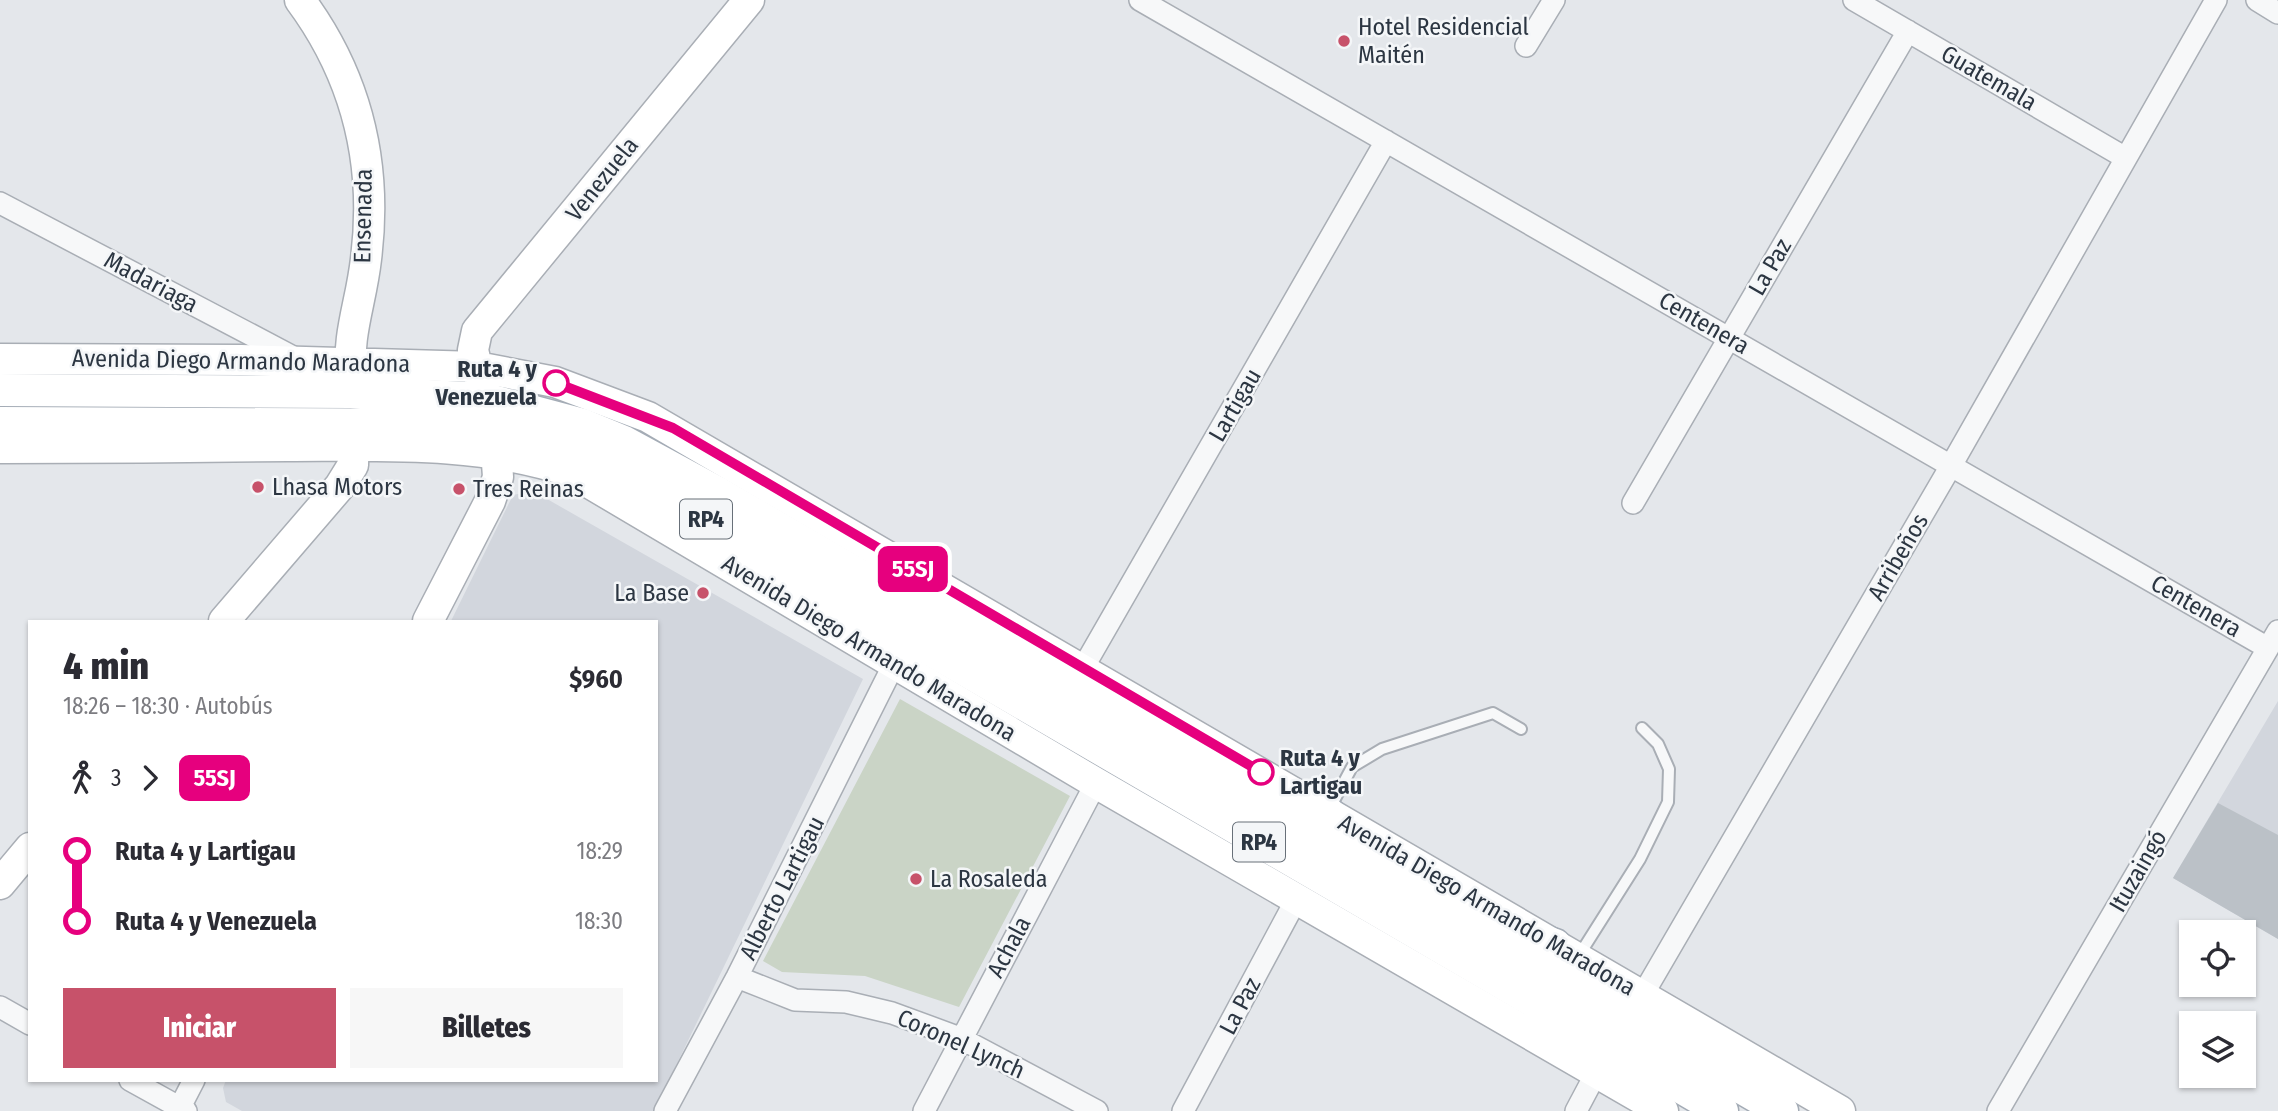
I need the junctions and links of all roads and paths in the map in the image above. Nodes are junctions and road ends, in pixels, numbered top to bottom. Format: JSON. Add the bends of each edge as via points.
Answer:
{"nodes":[{"id":1,"x":300,"y":0,"type":"edge"},
{"id":2,"x":749,"y":0,"type":"edge"},
{"id":3,"x":1140,"y":0,"type":"edge"},
{"id":4,"x":1554,"y":0,"type":"edge"},
{"id":5,"x":1854,"y":0,"type":"edge"},
{"id":6,"x":2216,"y":0,"type":"edge"},
{"id":7,"x":2257,"y":0,"type":"edge"},
{"id":8,"x":2278,"y":13,"type":"edge"},
{"id":9,"x":1908,"y":31,"type":"junction"},
{"id":10,"x":1526,"y":46,"type":"dead end"},
{"id":11,"x":1386,"y":141,"type":"junction"},
{"id":12,"x":2124,"y":157,"type":"junction"},
{"id":13,"x":0,"y":203,"type":"edge"},
{"id":14,"x":1729,"y":337,"type":"junction"},
{"id":15,"x":0,"y":359,"type":"edge"},
{"id":16,"x":302,"y":361,"type":"junction"},
{"id":17,"x":477,"y":366,"type":"junction"},
{"id":18,"x":350,"y":377,"type":"junction"},
{"id":19,"x":0,"y":390,"type":"edge"},
{"id":20,"x":485,"y":399,"type":"junction"},
{"id":21,"x":0,"y":423,"type":"edge"},
{"id":22,"x":355,"y":434,"type":"junction"},
{"id":23,"x":496,"y":441,"type":"junction"},
{"id":24,"x":0,"y":448,"type":"edge"},
{"id":25,"x":1952,"y":464,"type":"junction"},
{"id":26,"x":1633,"y":503,"type":"dead end"},
{"id":27,"x":225,"y":620,"type":"edge"},
{"id":28,"x":429,"y":620,"type":"edge"},
{"id":29,"x":2273,"y":639,"type":"edge"},
{"id":30,"x":895,"y":662,"type":"junction"},
{"id":31,"x":1083,"y":668,"type":"junction"},
{"id":32,"x":1521,"y":729,"type":"dead end"},
{"id":33,"x":1642,"y":729,"type":"dead end"},
{"id":34,"x":1096,"y":783,"type":"junction"},
{"id":35,"x":1327,"y":812,"type":"junction"},
{"id":36,"x":28,"y":850,"type":"edge"},
{"id":37,"x":0,"y":884,"type":"edge"},
{"id":38,"x":1296,"y":900,"type":"junction"},
{"id":39,"x":1422,"y":902,"type":"junction"},
{"id":40,"x":1567,"y":951,"type":"junction"},
{"id":41,"x":737,"y":977,"type":"junction"},
{"id":42,"x":0,"y":1007,"type":"edge"},
{"id":43,"x":1635,"y":1008,"type":"junction"},
{"id":44,"x":28,"y":1023,"type":"edge"},
{"id":45,"x":960,"y":1038,"type":"junction"},
{"id":46,"x":1603,"y":1060,"type":"junction"},
{"id":47,"x":133,"y":1082,"type":"edge"},
{"id":48,"x":193,"y":1082,"type":"edge"},
{"id":49,"x":181,"y":1110,"type":"edge"},
{"id":50,"x":666,"y":1111,"type":"edge"},
{"id":51,"x":924,"y":1111,"type":"edge"},
{"id":52,"x":1097,"y":1111,"type":"edge"},
{"id":53,"x":1183,"y":1111,"type":"edge"},
{"id":54,"x":1576,"y":1111,"type":"edge"},
{"id":55,"x":1663,"y":1111,"type":"edge"},
{"id":56,"x":1722,"y":1111,"type":"edge"},
{"id":57,"x":1782,"y":1111,"type":"edge"},
{"id":58,"x":1840,"y":1111,"type":"edge"},
{"id":59,"x":1998,"y":1111,"type":"edge"}],
"edges":[{"from":1,"to":18,"type":"street","name":"Ensenada","via":[[339,61],[362,132],[368,229],[352,321]]},
{"from":2,"to":17,"type":"street","name":"Venezuela","via":[[477,331],[473,350]]},
{"from":3,"to":11,"type":"street","name":"Centenera"},
{"from":4,"to":10,"type":"street"},
{"from":5,"to":9,"type":"street","name":"Guatemala"},
{"from":6,"to":12,"type":"street","name":"Arribeños"},
{"from":7,"to":8,"type":"street"},
{"from":9,"to":12,"type":"street","name":"Guatemala"},
{"from":9,"to":14,"type":"street","name":"La Paz"},
{"from":11,"to":14,"type":"street","name":"Centenera"},
{"from":11,"to":31,"type":"street","name":"Lartigau"},
{"from":12,"to":25,"type":"street","name":"Arribeños"},
{"from":13,"to":16,"type":"street","name":"Madariaga"},
{"from":14,"to":25,"type":"street","name":"Centenera"},
{"from":14,"to":26,"type":"street","name":"La Paz"},
{"from":15,"to":16,"type":"street","name":"Avenida Diego Armando Maradona"},
{"from":16,"to":18,"type":"street","name":"Avenida Diego Armando Maradona"},
{"from":17,"to":18,"type":"street","name":"Avenida Diego Armando Maradona"},
{"from":17,"to":20,"type":"street","name":"Venezuela"},
{"from":17,"to":31,"type":"street","name":"Avenida Diego Armando Maradona","via":[[555,382],[673,428]]},
{"from":18,"to":19,"type":"main road","name":"Avenida Diego Armando Maradona","number":"RP4"},
{"from":18,"to":20,"type":"main road","name":"Avenida Diego Armando Maradona","number":"RP4"},
{"from":18,"to":22,"type":"street","name":"Ensenada"},
{"from":20,"to":23,"type":"street","name":"Venezuela"},
{"from":20,"to":39,"type":"main road","name":"Avenida Diego Armando Maradona","number":"RP4","via":[[583,425],[624,442],[730,499]]},
{"from":21,"to":22,"type":"main road","name":"Avenida Diego Armando Maradona","number":"RP4"},
{"from":22,"to":23,"type":"main road","name":"Avenida Diego Armando Maradona","number":"RP4"},
{"from":22,"to":24,"type":"street","name":"Avenida Diego Armando Maradona"},
{"from":22,"to":27,"type":"street","via":[[353,464],[340,486]]},
{"from":23,"to":28,"type":"street","via":[[498,477],[490,501]]},
{"from":23,"to":30,"type":"street","name":"Avenida Diego Armando Maradona","via":[[571,472]]},
{"from":23,"to":46,"type":"main road","name":"Avenida Diego Armando Maradona","number":"RP4","via":[[527,434],[584,452],[641,481]]},
{"from":25,"to":29,"type":"street","name":"Centenera"},
{"from":25,"to":43,"type":"street","name":"Arribeños"},
{"from":29,"to":59,"type":"street","name":"Ituzaingó"},
{"from":30,"to":34,"type":"street","name":"Avenida Diego Armando Maradona"},
{"from":30,"to":41,"type":"street","name":"Alberto Lartigau"},
{"from":31,"to":35,"type":"street","name":"Avenida Diego Armando Maradona"},
{"from":32,"to":35,"type":"lane","via":[[1493,713],[1382,749],[1352,767]]},
{"from":33,"to":40,"type":"lane","via":[[1658,744],[1669,769],[1668,802],[1640,859]]},
{"from":34,"to":38,"type":"street","name":"Avenida Diego Armando Maradona"},
{"from":34,"to":45,"type":"street","name":"Achala"},
{"from":35,"to":39,"type":"main road"},
{"from":35,"to":40,"type":"street","name":"Avenida Diego Armando Maradona"},
{"from":36,"to":37,"type":"street"},
{"from":38,"to":46,"type":"street","name":"Avenida Diego Armando Maradona"},
{"from":38,"to":53,"type":"street","name":"La Paz"},
{"from":39,"to":40,"type":"main road"},
{"from":39,"to":43,"type":"main road","name":"Avenida Diego Armando Maradona","number":"RP4"},
{"from":40,"to":43,"type":"street","name":"Avenida Diego Armando Maradona"},
{"from":41,"to":45,"type":"street","name":"Coronel Lynch","via":[[795,1000],[872,1007]]},
{"from":41,"to":50,"type":"street","name":"Alberto Lartigau"},
{"from":42,"to":44,"type":"street"},
{"from":43,"to":46,"type":"street","name":"Arribeños"},
{"from":43,"to":57,"type":"main road","name":"Avenida Diego Armando Maradona","number":"RP4"},
{"from":43,"to":58,"type":"street","name":"Avenida Diego Armando Maradona"},
{"from":45,"to":51,"type":"street","name":"Achala"},
{"from":45,"to":52,"type":"street","name":"Coronel Lynch"},
{"from":46,"to":54,"type":"street","name":"Arribeños"},
{"from":46,"to":55,"type":"street","name":"Avenida Diego Armando Maradona"},
{"from":46,"to":56,"type":"main road","name":"Avenida Diego Armando Maradona","number":"RP4"},
{"from":47,"to":49,"type":"street"},
{"from":48,"to":49,"type":"street"}]}
